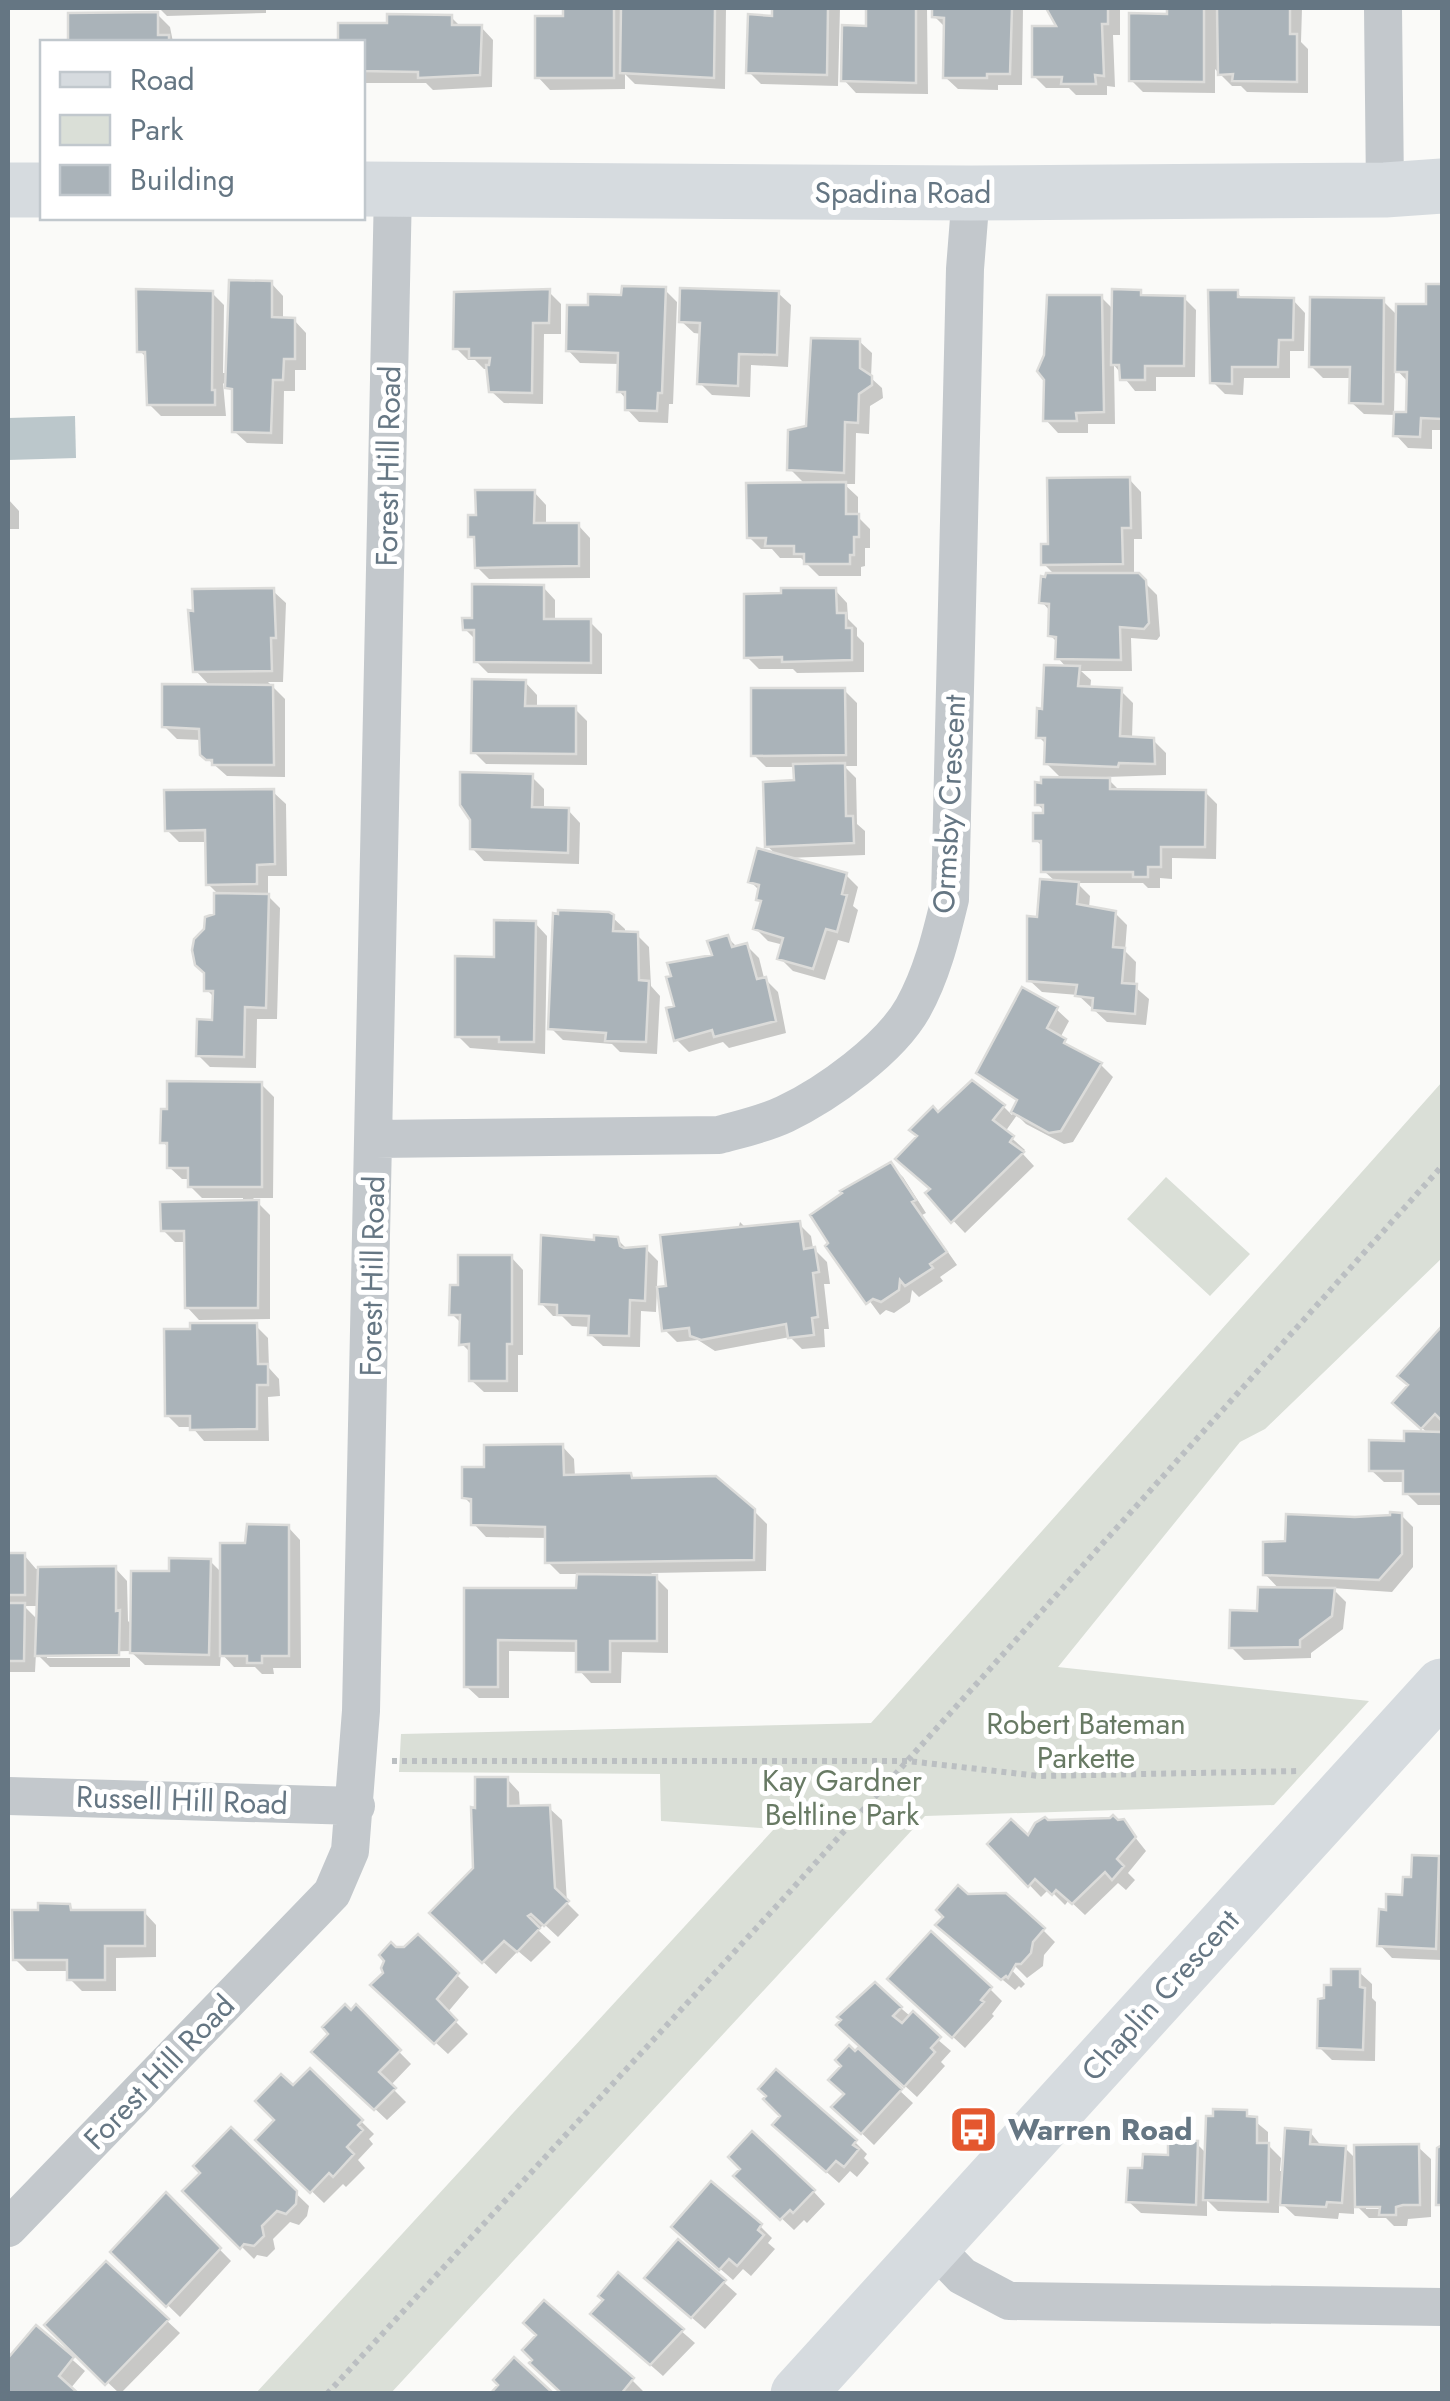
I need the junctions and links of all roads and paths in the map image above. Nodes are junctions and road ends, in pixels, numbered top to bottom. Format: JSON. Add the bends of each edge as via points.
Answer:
{"nodes":[{"id":1,"x":1383,"y":8,"type":"edge"},
{"id":2,"x":1442,"y":186,"type":"edge"},
{"id":3,"x":378,"y":188,"type":"edge"},
{"id":4,"x":8,"y":190,"type":"edge"},
{"id":5,"x":40,"y":190,"type":"edge"},
{"id":6,"x":1385,"y":190,"type":"junction"},
{"id":7,"x":971,"y":193,"type":"junction"},
{"id":8,"x":375,"y":1139,"type":"junction"},
{"id":9,"x":1442,"y":1166,"type":"edge"},
{"id":10,"x":1442,"y":1686,"type":"edge"},
{"id":11,"x":359,"y":1760,"type":"junction"},
{"id":12,"x":908,"y":1761,"type":"junction"},
{"id":13,"x":8,"y":1796,"type":"edge"},
{"id":14,"x":1340,"y":1796,"type":"junction"},
{"id":15,"x":356,"y":1806,"type":"junction"},
{"id":16,"x":8,"y":2228,"type":"edge"},
{"id":17,"x":932,"y":2245,"type":"junction"},
{"id":18,"x":1442,"y":2308,"type":"edge"},
{"id":19,"x":327,"y":2394,"type":"edge"},
{"id":20,"x":798,"y":2394,"type":"edge"}],
"edges":[{"from":1,"to":6,"type":"street"},
{"from":2,"to":6,"type":"street","name":"Spadina Road"},
{"from":3,"to":7,"type":"street","name":"Spadina Road"},
{"from":3,"to":8,"type":"street","name":"Forest Hill Road"},
{"from":4,"to":5,"type":"street"},
{"from":6,"to":7,"type":"street","name":"Spadina Road"},
{"from":7,"to":8,"type":"street","name":"Ormsby Crescent","via":[[950,899],[936,957],[912,1010],[839,1081],[755,1126],[719,1134]]},
{"from":8,"to":11,"type":"street","name":"Forest Hill Road"},
{"from":9,"to":12,"type":"path"},
{"from":10,"to":14,"type":"street","name":"Chaplin Crescent"},
{"from":11,"to":12,"type":"path"},
{"from":11,"to":15,"type":"street","name":"Forest Hill Road"},
{"from":12,"to":14,"type":"path","via":[[1040,1776],[1311,1771]]},
{"from":12,"to":19,"type":"path"},
{"from":13,"to":15,"type":"street","name":"Russell Hill Road"},
{"from":14,"to":17,"type":"street","name":"Chaplin Crescent"},
{"from":15,"to":16,"type":"street","name":"Forest Hill Road","via":[[350,1851],[332,1893]]},
{"from":17,"to":18,"type":"street","via":[[962,2276],[1009,2301]]},
{"from":17,"to":20,"type":"street","name":"Chaplin Crescent"}]}
